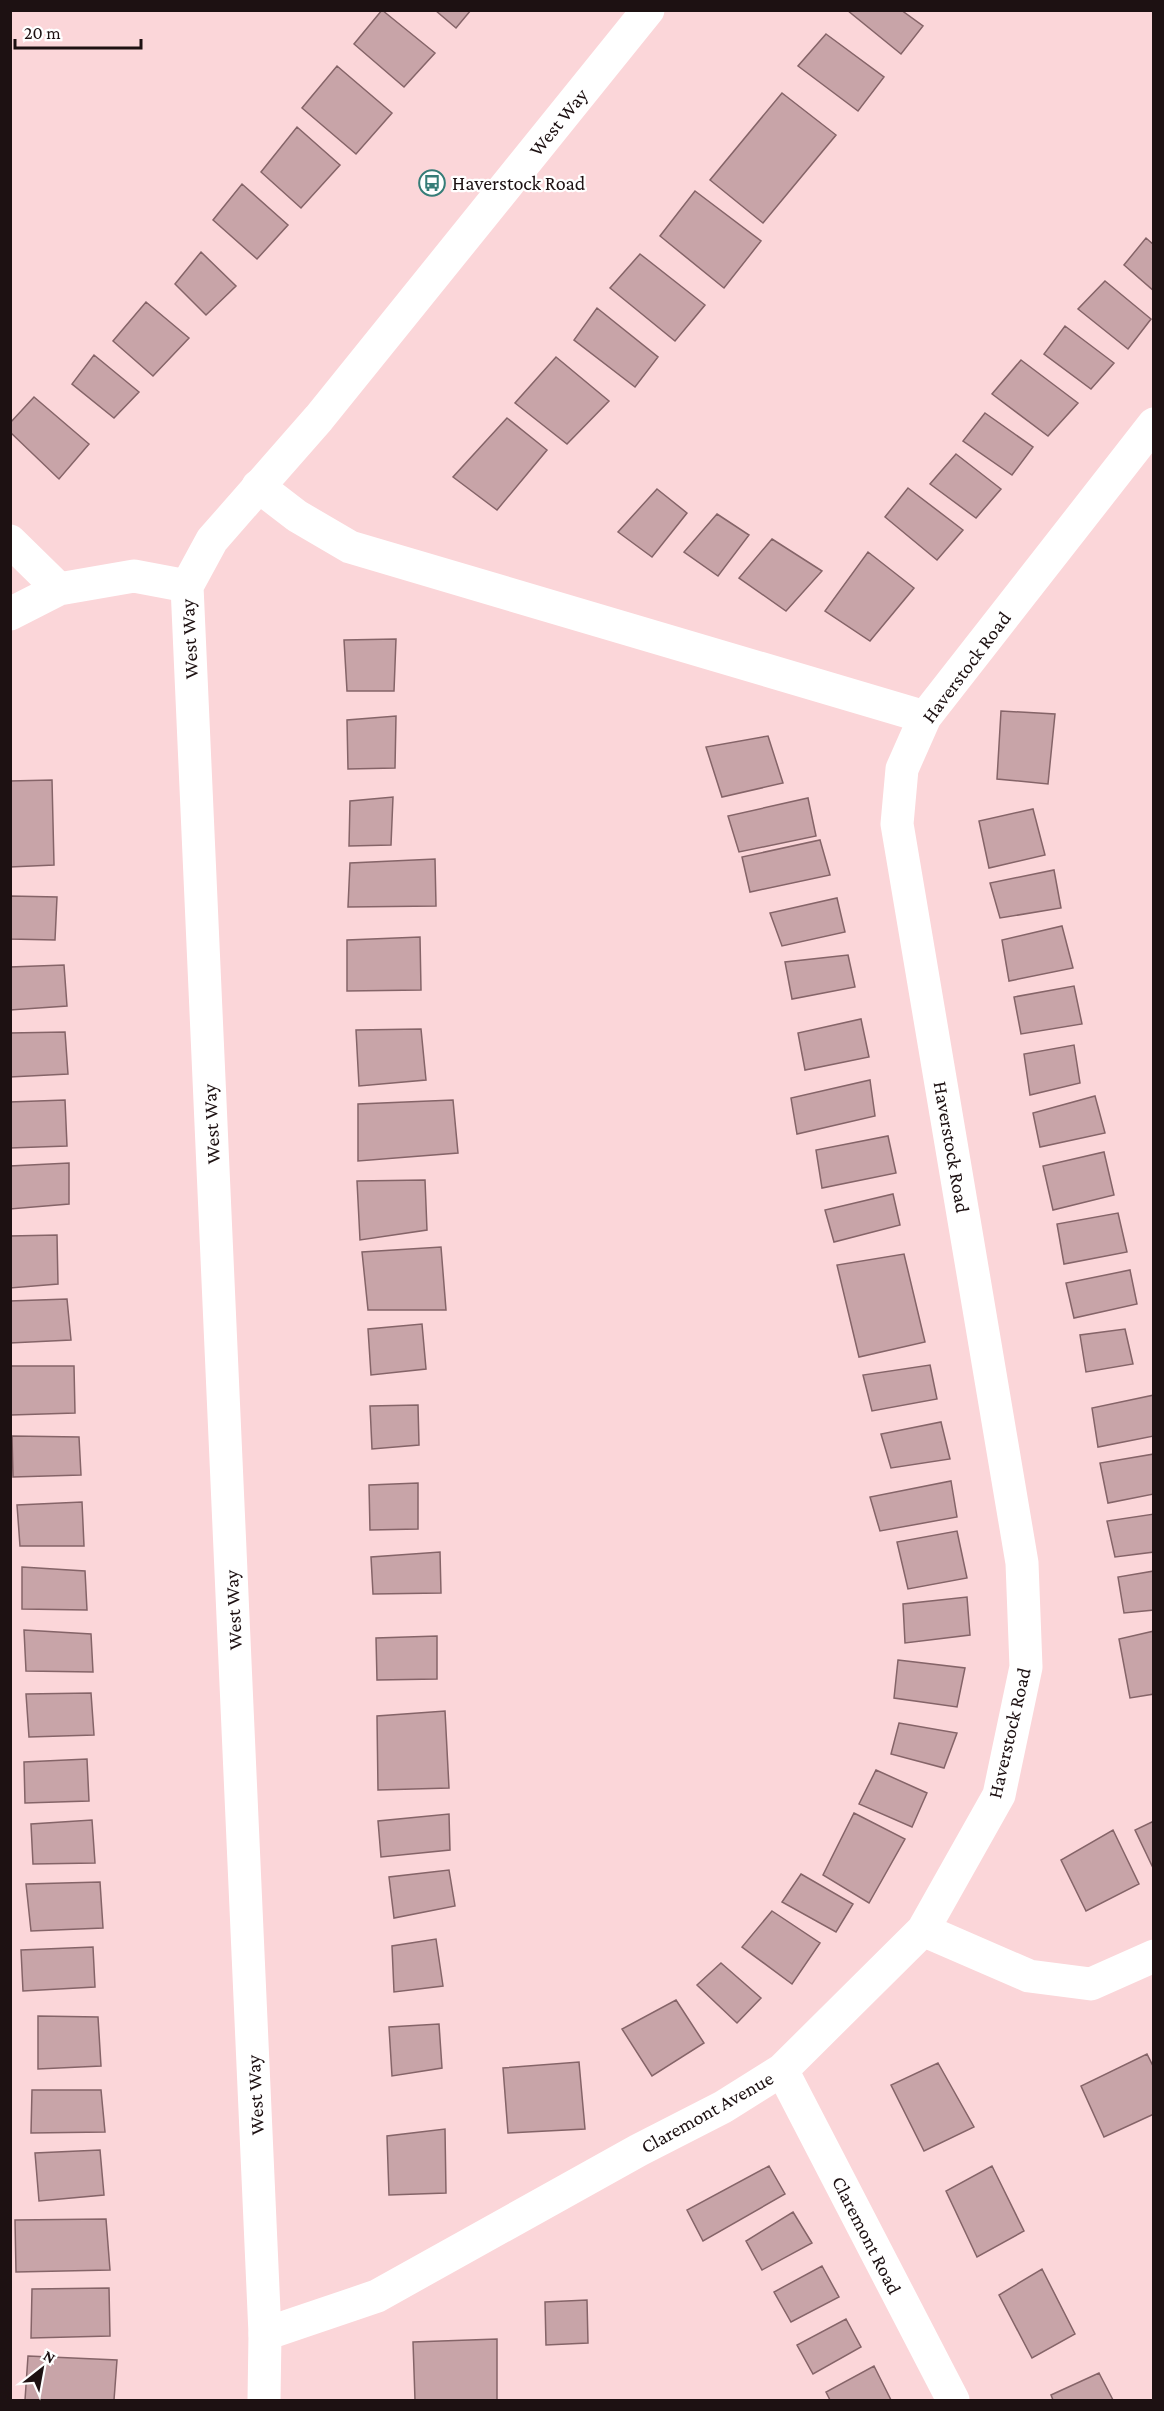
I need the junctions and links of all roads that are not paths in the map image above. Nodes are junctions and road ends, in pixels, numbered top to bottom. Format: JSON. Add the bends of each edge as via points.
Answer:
{"nodes":[{"id":1,"x":648,"y":10,"type":"edge"},
{"id":2,"x":1154,"y":424,"type":"edge"},
{"id":3,"x":258,"y":486,"type":"junction"},
{"id":4,"x":10,"y":541,"type":"edge"},
{"id":5,"x":187,"y":586,"type":"junction"},
{"id":6,"x":59,"y":589,"type":"junction"},
{"id":7,"x":10,"y":614,"type":"edge"},
{"id":8,"x":925,"y":717,"type":"junction"},
{"id":9,"x":923,"y":1930,"type":"junction"},
{"id":10,"x":1154,"y":1956,"type":"edge"},
{"id":11,"x":782,"y":2070,"type":"junction"},
{"id":12,"x":265,"y":2334,"type":"junction"},
{"id":13,"x":264,"y":2400,"type":"edge"},
{"id":14,"x":953,"y":2400,"type":"edge"}],
"edges":[{"from":1,"to":3,"type":"street","name":"West Way","via":[[319,418]]},
{"from":2,"to":8,"type":"street","name":"Haverstock Road"},
{"from":3,"to":5,"type":"street","name":"West Way","via":[[212,540]]},
{"from":3,"to":8,"type":"street","via":[[297,516],[350,547]]},
{"from":4,"to":6,"type":"street"},
{"from":5,"to":6,"type":"street","via":[[134,576]]},
{"from":5,"to":12,"type":"street","name":"West Way"},
{"from":6,"to":7,"type":"street"},
{"from":8,"to":9,"type":"street","name":"Haverstock Road","via":[[902,769],[897,824],[1022,1563],[1026,1667],[999,1795]]},
{"from":9,"to":10,"type":"street","via":[[1029,1976],[1091,1984]]},
{"from":9,"to":11,"type":"street","name":"Claremont Avenue"},
{"from":11,"to":12,"type":"street","name":"Claremont Avenue","via":[[723,2107],[377,2296]]},
{"from":11,"to":14,"type":"street","name":"Claremont Road"},
{"from":12,"to":13,"type":"street","name":"West Way"}]}
